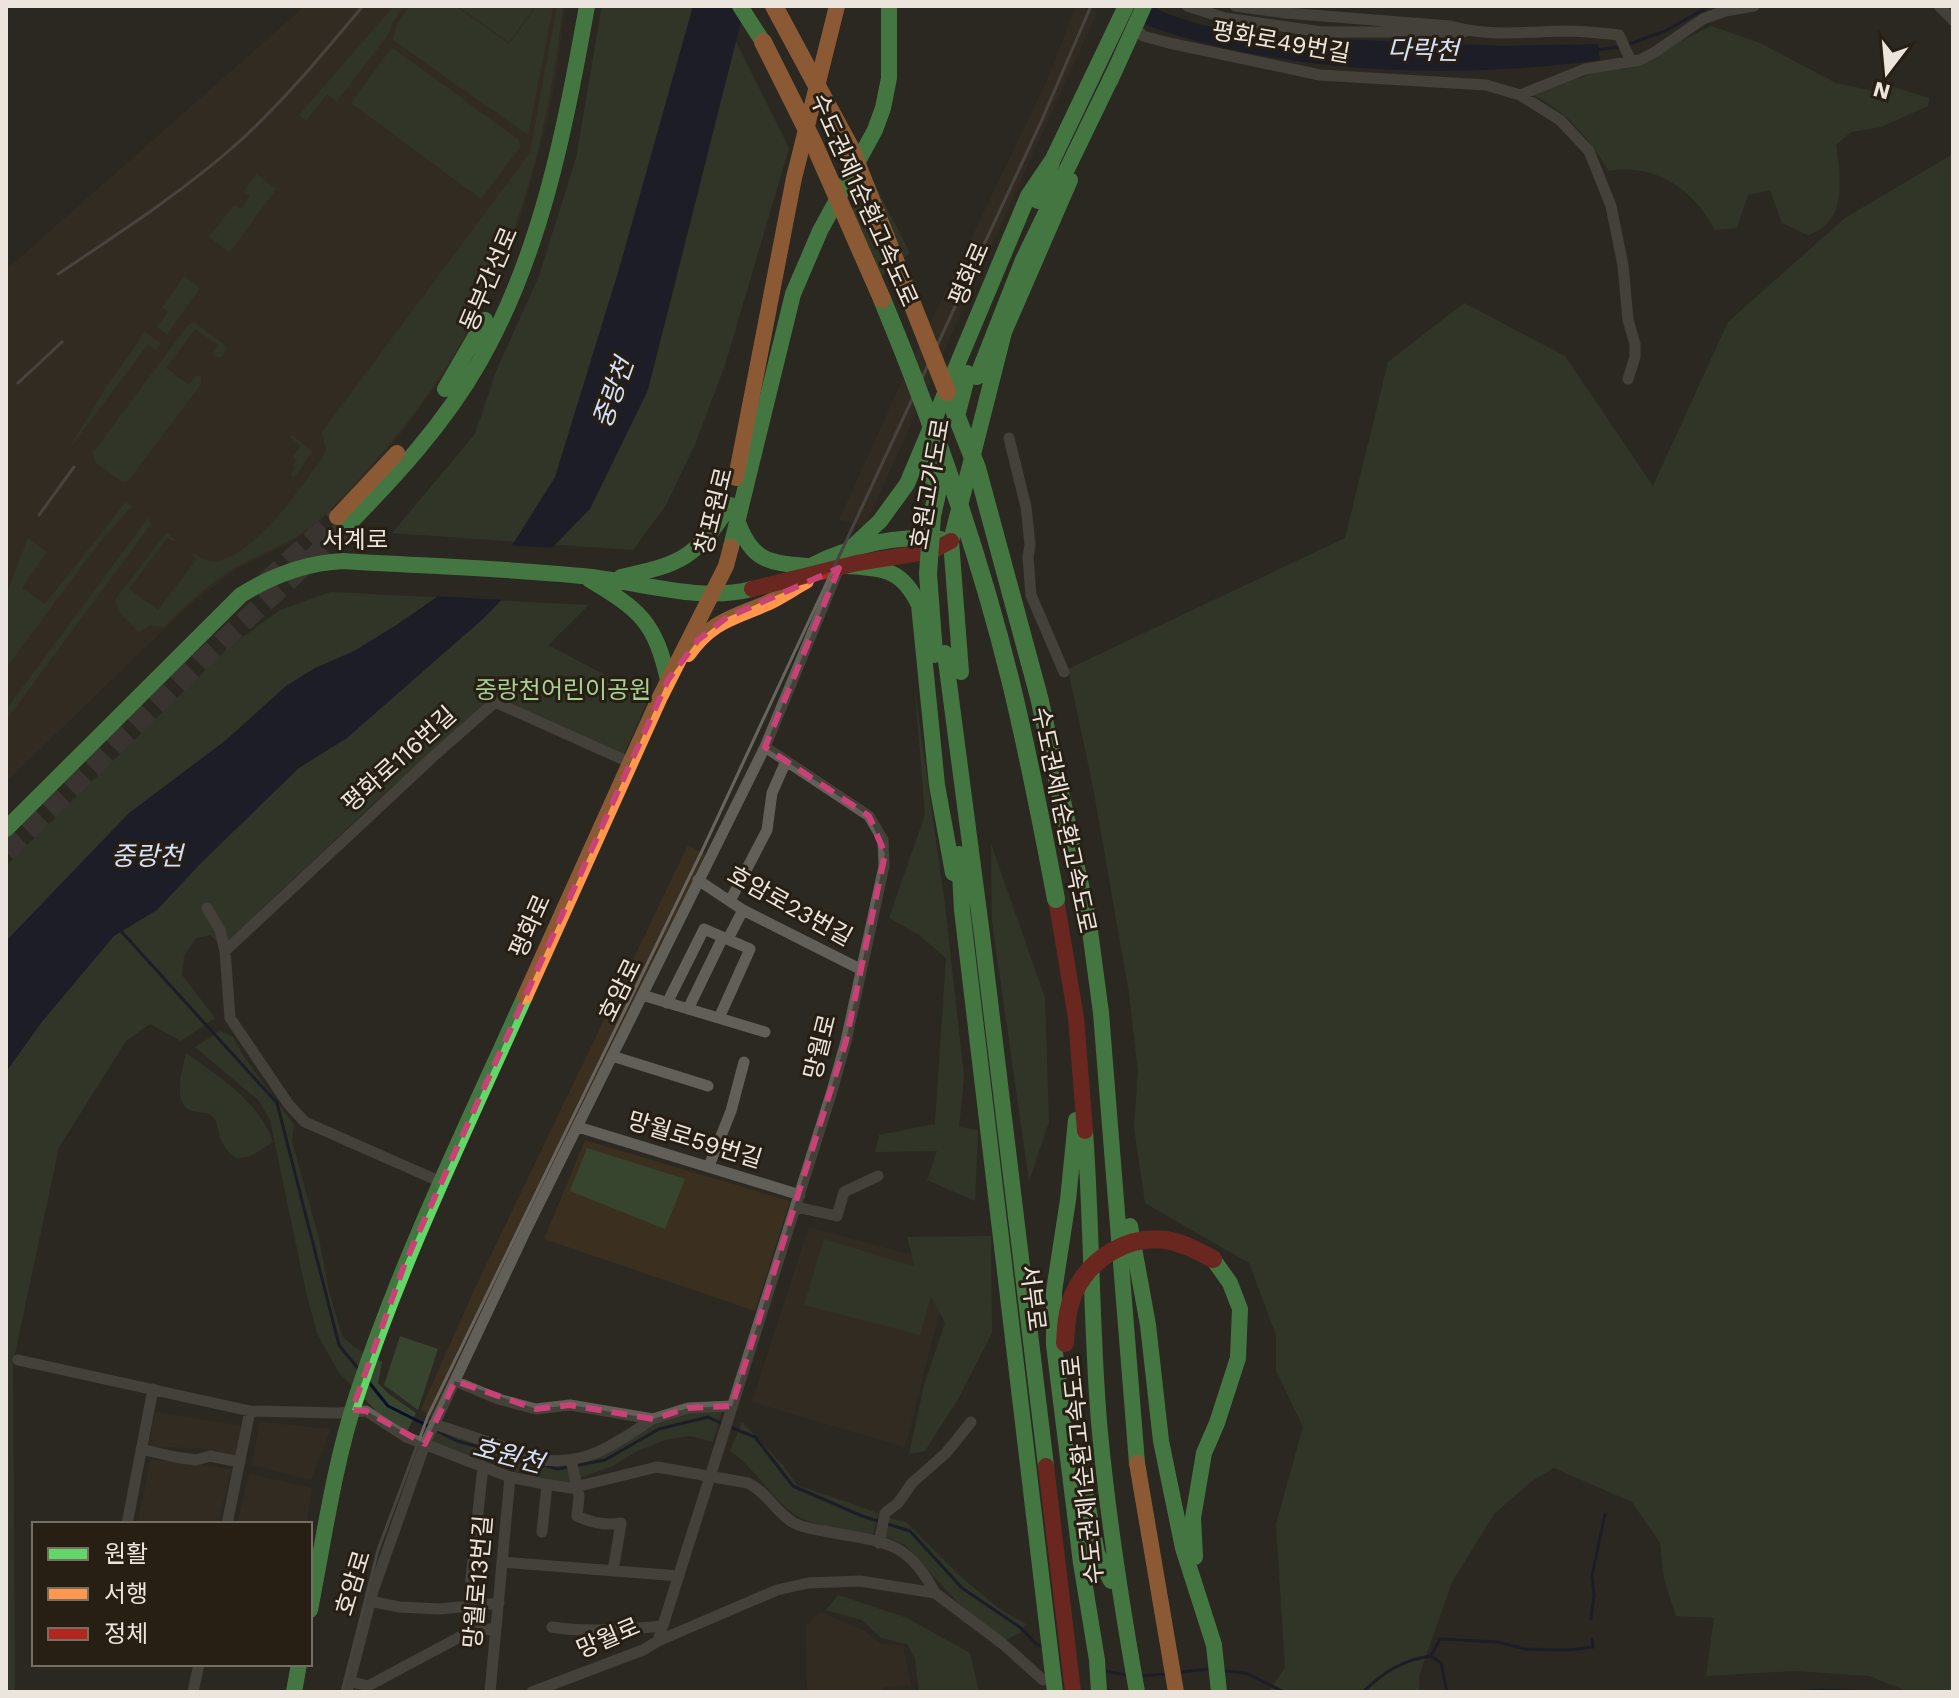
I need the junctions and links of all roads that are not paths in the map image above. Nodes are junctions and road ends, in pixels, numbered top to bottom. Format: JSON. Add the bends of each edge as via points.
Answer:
{"nodes":[{"id":1,"x":575,"y":6,"type":"edge"},
{"id":2,"x":587,"y":6,"type":"edge"},
{"id":3,"x":742,"y":6,"type":"edge"},
{"id":4,"x":774,"y":6,"type":"edge"},
{"id":5,"x":837,"y":6,"type":"edge"},
{"id":6,"x":889,"y":6,"type":"edge"},
{"id":7,"x":1144,"y":6,"type":"edge"},
{"id":8,"x":1187,"y":6,"type":"edge"},
{"id":9,"x":1235,"y":6,"type":"edge"},
{"id":10,"x":1754,"y":6,"type":"edge"},
{"id":11,"x":1939,"y":6,"type":"edge"},
{"id":12,"x":1399,"y":7,"type":"edge"},
{"id":13,"x":1126,"y":18,"type":"edge"},
{"id":14,"x":1953,"y":20,"type":"edge"},
{"id":15,"x":1398,"y":22,"type":"junction"},
{"id":16,"x":1471,"y":32,"type":"junction"},
{"id":17,"x":1631,"y":61,"type":"junction"},
{"id":18,"x":1115,"y":70,"type":"junction"},
{"id":19,"x":1520,"y":95,"type":"junction"},
{"id":20,"x":1053,"y":159,"type":"junction"},
{"id":21,"x":972,"y":375,"type":"junction"},
{"id":22,"x":1628,"y":379,"type":"dead end"},
{"id":23,"x":927,"y":435,"type":"junction"},
{"id":24,"x":1009,"y":438,"type":"dead end"},
{"id":25,"x":975,"y":445,"type":"junction"},
{"id":26,"x":733,"y":512,"type":"junction"},
{"id":27,"x":951,"y":541,"type":"junction"},
{"id":28,"x":853,"y":559,"type":"junction"},
{"id":29,"x":811,"y":570,"type":"junction"},
{"id":30,"x":953,"y":573,"type":"junction"},
{"id":31,"x":584,"y":576,"type":"junction"},
{"id":32,"x":608,"y":579,"type":"junction"},
{"id":33,"x":711,"y":594,"type":"junction"},
{"id":34,"x":1031,"y":595,"type":"junction"},
{"id":35,"x":919,"y":605,"type":"junction"},
{"id":36,"x":955,"y":606,"type":"junction"},
{"id":37,"x":940,"y":653,"type":"junction"},
{"id":38,"x":1064,"y":672,"type":"dead end"},
{"id":39,"x":668,"y":680,"type":"junction"},
{"id":40,"x":765,"y":747,"type":"junction"},
{"id":41,"x":786,"y":761,"type":"junction"},
{"id":42,"x":631,"y":763,"type":"junction"},
{"id":43,"x":6,"y":829,"type":"edge"},
{"id":44,"x":698,"y":880,"type":"junction"},
{"id":45,"x":730,"y":901,"type":"junction"},
{"id":46,"x":207,"y":908,"type":"dead end"},
{"id":47,"x":743,"y":910,"type":"junction"},
{"id":48,"x":962,"y":910,"type":"junction"},
{"id":49,"x":982,"y":935,"type":"junction"},
{"id":50,"x":726,"y":938,"type":"junction"},
{"id":51,"x":225,"y":951,"type":"junction"},
{"id":52,"x":860,"y":969,"type":"junction"},
{"id":53,"x":642,"y":995,"type":"junction"},
{"id":54,"x":667,"y":1003,"type":"junction"},
{"id":55,"x":688,"y":1009,"type":"junction"},
{"id":56,"x":719,"y":1018,"type":"junction"},
{"id":57,"x":765,"y":1032,"type":"dead end"},
{"id":58,"x":612,"y":1056,"type":"junction"},
{"id":59,"x":744,"y":1062,"type":"dead end"},
{"id":60,"x":1081,"y":1067,"type":"junction"},
{"id":61,"x":708,"y":1086,"type":"dead end"},
{"id":62,"x":578,"y":1127,"type":"junction"},
{"id":63,"x":1112,"y":1128,"type":"junction"},
{"id":64,"x":709,"y":1166,"type":"junction"},
{"id":65,"x":878,"y":1176,"type":"dead end"},
{"id":66,"x":441,"y":1182,"type":"junction"},
{"id":67,"x":798,"y":1201,"type":"junction"},
{"id":68,"x":18,"y":1360,"type":"dead end"},
{"id":69,"x":455,"y":1381,"type":"junction"},
{"id":70,"x":153,"y":1389,"type":"junction"},
{"id":71,"x":354,"y":1404,"type":"junction"},
{"id":72,"x":732,"y":1406,"type":"junction"},
{"id":73,"x":250,"y":1411,"type":"junction"},
{"id":74,"x":653,"y":1419,"type":"junction"},
{"id":75,"x":971,"y":1422,"type":"dead end"},
{"id":76,"x":434,"y":1425,"type":"junction"},
{"id":77,"x":425,"y":1444,"type":"junction"},
{"id":78,"x":141,"y":1449,"type":"junction"},
{"id":79,"x":571,"y":1460,"type":"junction"},
{"id":80,"x":240,"y":1462,"type":"junction"},
{"id":81,"x":483,"y":1466,"type":"junction"},
{"id":82,"x":510,"y":1477,"type":"junction"},
{"id":83,"x":710,"y":1477,"type":"junction"},
{"id":84,"x":547,"y":1485,"type":"junction"},
{"id":85,"x":577,"y":1487,"type":"junction"},
{"id":86,"x":127,"y":1522,"type":"edge"},
{"id":87,"x":227,"y":1522,"type":"edge"},
{"id":88,"x":542,"y":1532,"type":"dead end"},
{"id":89,"x":1048,"y":1542,"type":"junction"},
{"id":90,"x":879,"y":1543,"type":"junction"},
{"id":91,"x":1192,"y":1560,"type":"junction"},
{"id":92,"x":503,"y":1562,"type":"junction"},
{"id":93,"x":314,"y":1571,"type":"edge"},
{"id":94,"x":613,"y":1571,"type":"junction"},
{"id":95,"x":679,"y":1576,"type":"junction"},
{"id":96,"x":935,"y":1593,"type":"junction"},
{"id":97,"x":370,"y":1601,"type":"junction"},
{"id":98,"x":499,"y":1603,"type":"junction"},
{"id":99,"x":1121,"y":1603,"type":"junction"},
{"id":100,"x":468,"y":1606,"type":"junction"},
{"id":101,"x":662,"y":1626,"type":"junction"},
{"id":102,"x":552,"y":1627,"type":"dead end"},
{"id":103,"x":496,"y":1628,"type":"junction"},
{"id":104,"x":658,"y":1641,"type":"junction"},
{"id":105,"x":199,"y":1666,"type":"edge"},
{"id":106,"x":299,"y":1666,"type":"edge"},
{"id":107,"x":1049,"y":1686,"type":"edge"},
{"id":108,"x":348,"y":1687,"type":"edge"},
{"id":109,"x":1219,"y":1689,"type":"edge"},
{"id":110,"x":193,"y":1692,"type":"edge"},
{"id":111,"x":294,"y":1692,"type":"edge"},
{"id":112,"x":490,"y":1692,"type":"edge"},
{"id":113,"x":532,"y":1692,"type":"edge"},
{"id":114,"x":1073,"y":1692,"type":"edge"},
{"id":115,"x":1099,"y":1692,"type":"edge"},
{"id":116,"x":1137,"y":1692,"type":"edge"},
{"id":117,"x":1176,"y":1692,"type":"edge"}],
"edges":[{"from":1,"to":2,"type":"main road","name":"동부간선로","via":[[542,171],[507,274],[438,401],[342,522],[404,466],[457,393],[480,361],[522,273],[567,117]]},
{"from":3,"to":60,"type":"main road","name":"수도권제1순환고속도로","bridge":true,"via":[[822,158],[868,261],[960,506],[1038,800],[1069,959]]},
{"from":4,"to":63,"type":"main road","name":"수도권제1순환고속도로","bridge":true,"via":[[851,149],[977,468],[1036,683],[1088,916]]},
{"from":5,"to":26,"type":"main road","name":"창포원로","via":[[779,249]]},
{"from":6,"to":26,"type":"main road","name":"창포원로","via":[[889,78],[883,108],[793,294]]},
{"from":7,"to":13,"type":"main road","name":"평화로"},
{"from":8,"to":16,"type":"street","via":[[1225,18],[1322,32]]},
{"from":9,"to":15,"type":"street"},
{"from":10,"to":17,"type":"street","via":[[1713,15]]},
{"from":11,"to":14,"type":"street"},
{"from":12,"to":15,"type":"street"},
{"from":13,"to":18,"type":"main road","name":"평화로"},
{"from":13,"to":19,"type":"street","name":"평화로49번길","via":[[1143,36],[1320,75],[1453,81]]},
{"from":13,"to":20,"type":"main road","name":"평화로"},
{"from":15,"to":16,"type":"street"},
{"from":16,"to":17,"type":"street","via":[[1619,35]]},
{"from":17,"to":19,"type":"street","via":[[1585,69]]},
{"from":18,"to":21,"type":"main road","name":"호원고가도로"},
{"from":18,"to":25,"type":"main road","name":"평화로","via":[[1004,332]]},
{"from":19,"to":22,"type":"street","name":"평화로49번길","via":[[1578,138],[1605,185],[1635,344]]},
{"from":20,"to":21,"type":"main road","name":"호원고가도로","via":[[984,326]]},
{"from":20,"to":23,"type":"main road","name":"평화로","via":[[1028,196]]},
{"from":21,"to":37,"type":"main road","name":"호원고가도로","bridge":true,"via":[[942,529]]},
{"from":23,"to":25,"type":"main road","via":[[927,473],[945,484],[952,482]]},
{"from":23,"to":28,"type":"main road","name":"평화로","via":[[907,484]]},
{"from":24,"to":34,"type":"street","via":[[1026,507]]},
{"from":25,"to":27,"type":"main road","name":"평화로"},
{"from":26,"to":29,"type":"main road","via":[[744,544],[759,557]]},
{"from":26,"to":32,"type":"main road","via":[[688,558]]},
{"from":26,"to":33,"type":"main road","name":"창포원로"},
{"from":27,"to":28,"type":"main road","name":"평화로","via":[[932,551]]},
{"from":27,"to":30,"type":"main road"},
{"from":28,"to":29,"type":"main road","name":"평화로"},
{"from":28,"to":35,"type":"main road","via":[[896,572],[913,589]]},
{"from":28,"to":40,"type":"street","name":"호암로"},
{"from":29,"to":33,"type":"main road","name":"평화로","via":[[734,594]]},
{"from":29,"to":39,"type":"main road","via":[[769,602],[726,618],[698,640]]},
{"from":30,"to":34,"type":"street","via":[[971,573]]},
{"from":30,"to":36,"type":"main road"},
{"from":31,"to":32,"type":"main road","name":"서계로"},
{"from":31,"to":39,"type":"main road","via":[[640,612],[660,646]]},
{"from":31,"to":43,"type":"main road","name":"서계로","via":[[343,561],[282,571],[241,595]]},
{"from":32,"to":33,"type":"main road","name":"서계로"},
{"from":33,"to":39,"type":"main road","name":"평화로"},
{"from":34,"to":38,"type":"street"},
{"from":35,"to":36,"type":"main road","via":[[943,596]]},
{"from":35,"to":48,"type":"main road","via":[[937,785]]},
{"from":36,"to":49,"type":"main road","via":[[975,791]]},
{"from":37,"to":48,"type":"main road","name":"호원고가도로"},
{"from":37,"to":49,"type":"main road","name":"호원고가도로"},
{"from":39,"to":42,"type":"main road","name":"평화로"},
{"from":40,"to":41,"type":"street","name":"망월로"},
{"from":40,"to":44,"type":"street","name":"호암로"},
{"from":41,"to":45,"type":"street","via":[[772,793],[767,830]]},
{"from":41,"to":52,"type":"street","name":"망월로","via":[[869,816],[883,840],[884,866]]},
{"from":42,"to":51,"type":"street","name":"평화로116번길","via":[[495,702]]},
{"from":42,"to":66,"type":"main road","name":"평화로"},
{"from":44,"to":45,"type":"street","name":"호암로23번길"},
{"from":44,"to":53,"type":"street","name":"호암로"},
{"from":45,"to":47,"type":"street","name":"호암로23번길"},
{"from":46,"to":51,"type":"street"},
{"from":47,"to":50,"type":"street"},
{"from":47,"to":52,"type":"street","name":"호암로23번길"},
{"from":48,"to":89,"type":"main road","name":"서부로"},
{"from":49,"to":89,"type":"main road","name":"서부로"},
{"from":50,"to":54,"type":"street","via":[[704,929]]},
{"from":50,"to":55,"type":"street"},
{"from":50,"to":56,"type":"street","via":[[750,949]]},
{"from":51,"to":66,"type":"street","via":[[230,1018],[289,1105],[305,1122]]},
{"from":52,"to":67,"type":"street","name":"망월로","via":[[846,1041]]},
{"from":53,"to":54,"type":"street"},
{"from":53,"to":58,"type":"street","name":"호암로"},
{"from":54,"to":55,"type":"street"},
{"from":55,"to":56,"type":"street"},
{"from":56,"to":57,"type":"street"},
{"from":58,"to":61,"type":"street"},
{"from":58,"to":62,"type":"street","name":"호암로"},
{"from":59,"to":64,"type":"street"},
{"from":60,"to":99,"type":"main road","name":"수도권제1순환고속도로","via":[[1096,1383]]},
{"from":60,"to":115,"type":"main road","via":[[1054,1291],[1054,1345]]},
{"from":62,"to":64,"type":"street","name":"망월로59번길"},
{"from":62,"to":69,"type":"street","name":"호암로"},
{"from":63,"to":91,"type":"main road","via":[[1148,1325],[1161,1441]]},
{"from":63,"to":117,"type":"main road","name":"수도권제1순환고속도로","via":[[1135,1452]]},
{"from":64,"to":67,"type":"street","name":"망월로59번길"},
{"from":65,"to":67,"type":"street","name":"망월로59번길","via":[[844,1192],[837,1216]]},
{"from":66,"to":71,"type":"main road","name":"평화로"},
{"from":67,"to":72,"type":"street","name":"망월로"},
{"from":68,"to":70,"type":"street"},
{"from":69,"to":74,"type":"street","via":[[536,1409],[570,1405]]},
{"from":69,"to":76,"type":"street","name":"호암로"},
{"from":70,"to":73,"type":"street"},
{"from":70,"to":78,"type":"street"},
{"from":71,"to":73,"type":"street","via":[[337,1413]]},
{"from":71,"to":77,"type":"street"},
{"from":71,"to":93,"type":"main road"},
{"from":72,"to":74,"type":"street","via":[[688,1408]]},
{"from":72,"to":83,"type":"street","name":"망월로"},
{"from":73,"to":80,"type":"street"},
{"from":74,"to":79,"type":"street","via":[[598,1453]]},
{"from":75,"to":90,"type":"street","via":[[885,1513]]},
{"from":76,"to":77,"type":"street","name":"호암로"},
{"from":76,"to":79,"type":"street","via":[[543,1460]]},
{"from":77,"to":81,"type":"street"},
{"from":77,"to":97,"type":"street","name":"호암로"},
{"from":78,"to":80,"type":"street"},
{"from":78,"to":86,"type":"street"},
{"from":79,"to":85,"type":"street"},
{"from":80,"to":87,"type":"street"},
{"from":81,"to":82,"type":"street"},
{"from":81,"to":100,"type":"street"},
{"from":82,"to":84,"type":"street"},
{"from":82,"to":92,"type":"street","name":"망월로13번길"},
{"from":83,"to":85,"type":"street","via":[[657,1467]]},
{"from":83,"to":90,"type":"street","via":[[754,1486],[801,1526]]},
{"from":83,"to":95,"type":"street","name":"망월로"},
{"from":84,"to":85,"type":"street"},
{"from":84,"to":88,"type":"street"},
{"from":85,"to":94,"type":"street","via":[[577,1516],[621,1523]]},
{"from":89,"to":107,"type":"main road","name":"서부로"},
{"from":89,"to":114,"type":"main road","name":"서부로"},
{"from":90,"to":96,"type":"street","via":[[910,1556]]},
{"from":91,"to":99,"type":"main road","bridge":true,"via":[[1204,1453],[1238,1358],[1240,1309],[1213,1259],[1186,1245],[1134,1240],[1114,1249],[1081,1279],[1068,1311],[1065,1343],[1077,1454],[1097,1553]]},
{"from":91,"to":109,"type":"main road","via":[[1214,1645]]},
{"from":92,"to":94,"type":"street"},
{"from":92,"to":98,"type":"street","name":"망월로13번길"},
{"from":94,"to":95,"type":"street"},
{"from":95,"to":101,"type":"street","name":"망월로"},
{"from":96,"to":104,"type":"street","via":[[860,1581],[808,1583],[777,1590]]},
{"from":96,"to":107,"type":"street"},
{"from":97,"to":100,"type":"street","via":[[399,1607]]},
{"from":97,"to":108,"type":"street","name":"호암로"},
{"from":98,"to":100,"type":"street"},
{"from":98,"to":103,"type":"street","name":"망월로13번길"},
{"from":99,"to":116,"type":"main road","name":"수도권제1순환고속도로"},
{"from":101,"to":102,"type":"street"},
{"from":101,"to":104,"type":"street","name":"망월로"},
{"from":103,"to":108,"type":"street","via":[[469,1632],[368,1686]]},
{"from":103,"to":112,"type":"street","name":"망월로13번길"},
{"from":104,"to":113,"type":"street","name":"망월로"},
{"from":105,"to":110,"type":"street"},
{"from":106,"to":111,"type":"main road"}]}
